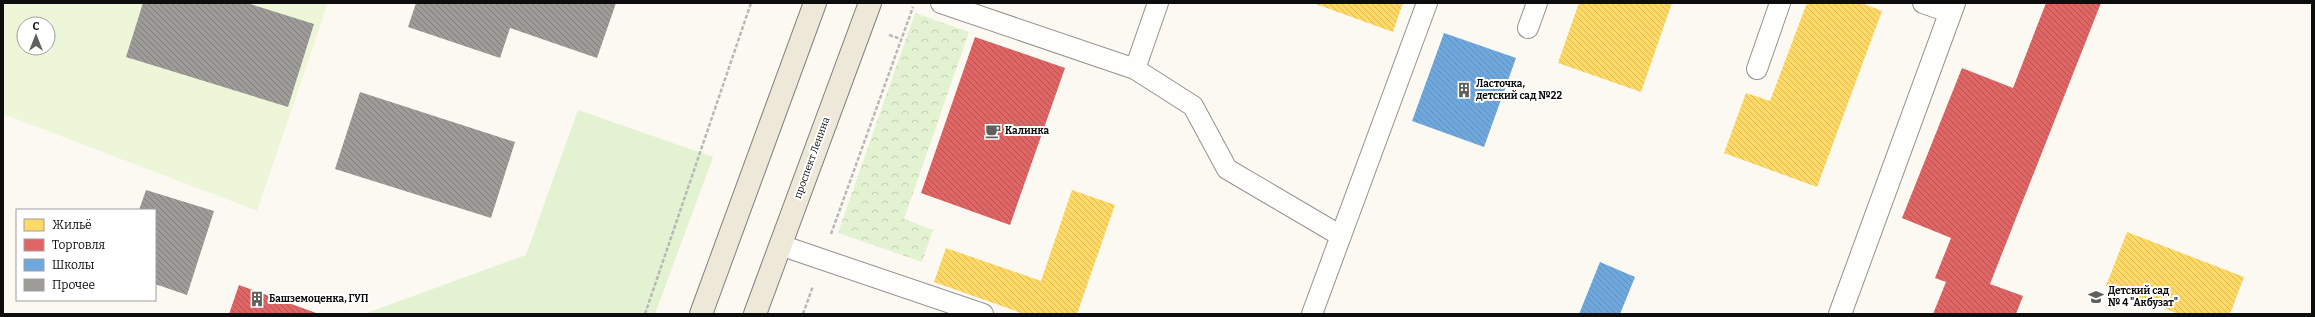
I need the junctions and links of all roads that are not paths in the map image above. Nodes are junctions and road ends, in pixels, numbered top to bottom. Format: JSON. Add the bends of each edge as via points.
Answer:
{"nodes":[{"id":1,"x":815,"y":3,"type":"edge"},
{"id":2,"x":870,"y":3,"type":"edge"},
{"id":3,"x":941,"y":3,"type":"edge"},
{"id":4,"x":1158,"y":3,"type":"edge"},
{"id":5,"x":1427,"y":3,"type":"edge"},
{"id":6,"x":1537,"y":3,"type":"edge"},
{"id":7,"x":1780,"y":3,"type":"edge"},
{"id":8,"x":1923,"y":3,"type":"edge"},
{"id":9,"x":1953,"y":8,"type":"edge"},
{"id":10,"x":1528,"y":28,"type":"dead end"},
{"id":11,"x":1136,"y":69,"type":"junction"},
{"id":12,"x":1757,"y":69,"type":"dead end"},
{"id":13,"x":1341,"y":236,"type":"junction"},
{"id":14,"x":780,"y":245,"type":"junction"},
{"id":15,"x":978,"y":313,"type":"edge"},
{"id":16,"x":701,"y":314,"type":"edge"},
{"id":17,"x":755,"y":314,"type":"edge"},
{"id":18,"x":1312,"y":314,"type":"edge"},
{"id":19,"x":1840,"y":314,"type":"edge"}],
"edges":[{"from":1,"to":16,"type":"main road"},
{"from":2,"to":14,"type":"main road","name":"проспект Ленина"},
{"from":3,"to":11,"type":"lane"},
{"from":4,"to":11,"type":"lane"},
{"from":5,"to":13,"type":"lane"},
{"from":6,"to":10,"type":"lane"},
{"from":7,"to":12,"type":"lane"},
{"from":8,"to":9,"type":"lane"},
{"from":9,"to":19,"type":"street"},
{"from":11,"to":13,"type":"lane","via":[[1193,106],[1227,170]]},
{"from":13,"to":18,"type":"lane"},
{"from":14,"to":15,"type":"lane"},
{"from":14,"to":17,"type":"main road","name":"проспект Ленина"}]}
